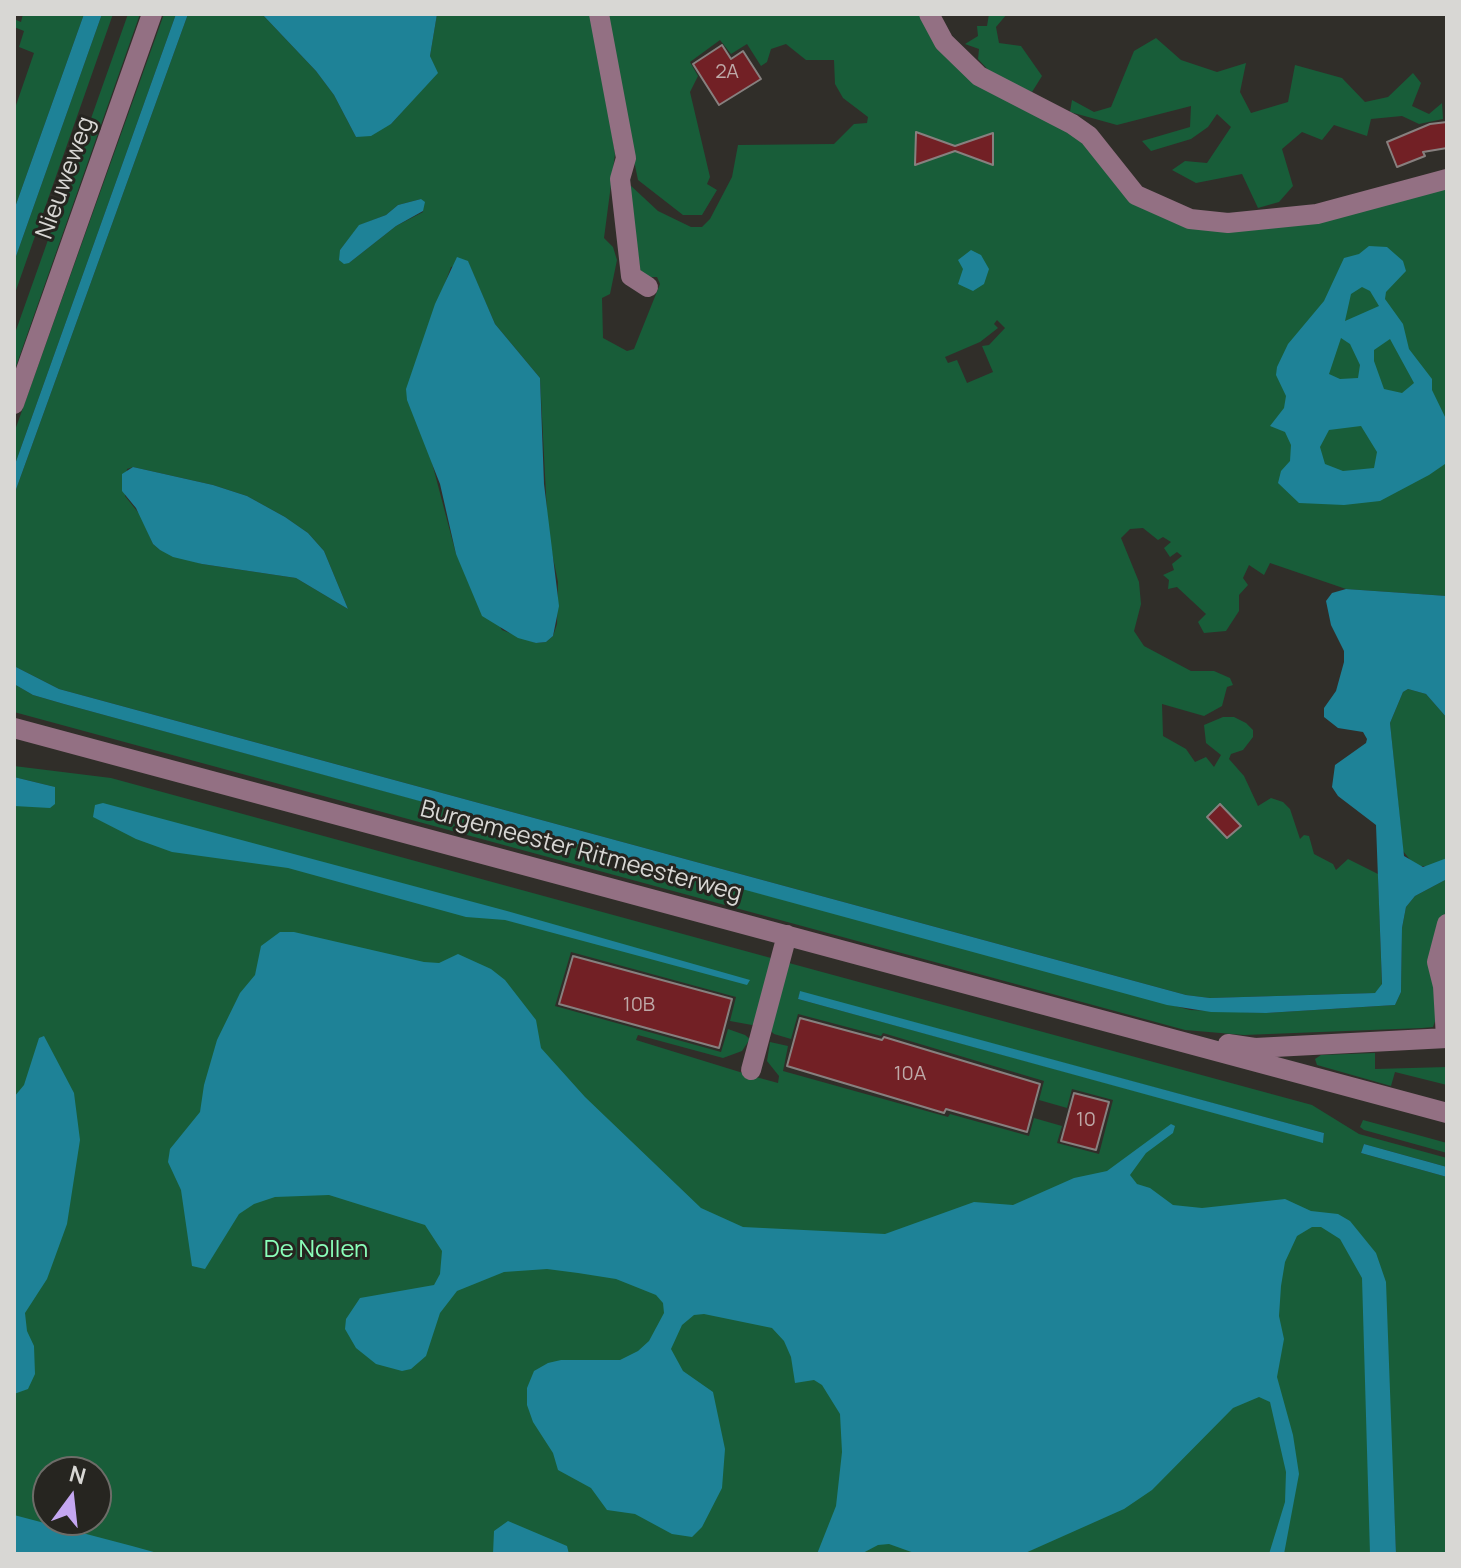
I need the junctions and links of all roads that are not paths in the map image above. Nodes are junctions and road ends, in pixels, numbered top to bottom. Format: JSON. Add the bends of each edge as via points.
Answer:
{"nodes":[{"id":1,"x":152,"y":14,"type":"edge"},
{"id":2,"x":599,"y":14,"type":"edge"},
{"id":3,"x":929,"y":14,"type":"edge"},
{"id":4,"x":1447,"y":179,"type":"edge"},
{"id":5,"x":648,"y":287,"type":"dead end"},
{"id":6,"x":14,"y":404,"type":"edge"},
{"id":7,"x":14,"y":728,"type":"edge"},
{"id":8,"x":1447,"y":924,"type":"edge"},
{"id":9,"x":787,"y":935,"type":"junction"},
{"id":10,"x":1133,"y":1030,"type":"junction"},
{"id":11,"x":1446,"y":1038,"type":"edge"},
{"id":12,"x":751,"y":1070,"type":"dead end"},
{"id":13,"x":1447,"y":1113,"type":"edge"}],
"edges":[{"from":1,"to":6,"type":"street","name":"Nieuweweg"},
{"from":2,"to":5,"type":"street","via":[[626,158],[620,179],[631,276]]},
{"from":3,"to":4,"type":"street","via":[[944,42],[979,76],[1072,124],[1089,136],[1136,195],[1190,219],[1228,223],[1317,214]]},
{"from":7,"to":9,"type":"street","name":"Burgemeester Ritmeesterweg"},
{"from":8,"to":11,"type":"street","via":[[1437,962]]},
{"from":9,"to":10,"type":"street","name":"Burgemeester Ritmeesterweg"},
{"from":9,"to":12,"type":"street"},
{"from":10,"to":11,"type":"street","name":"Burgemeester Ritmeesterweg","via":[[1255,1048]]},
{"from":10,"to":13,"type":"street","name":"Burgemeester Ritmeesterweg"}]}
